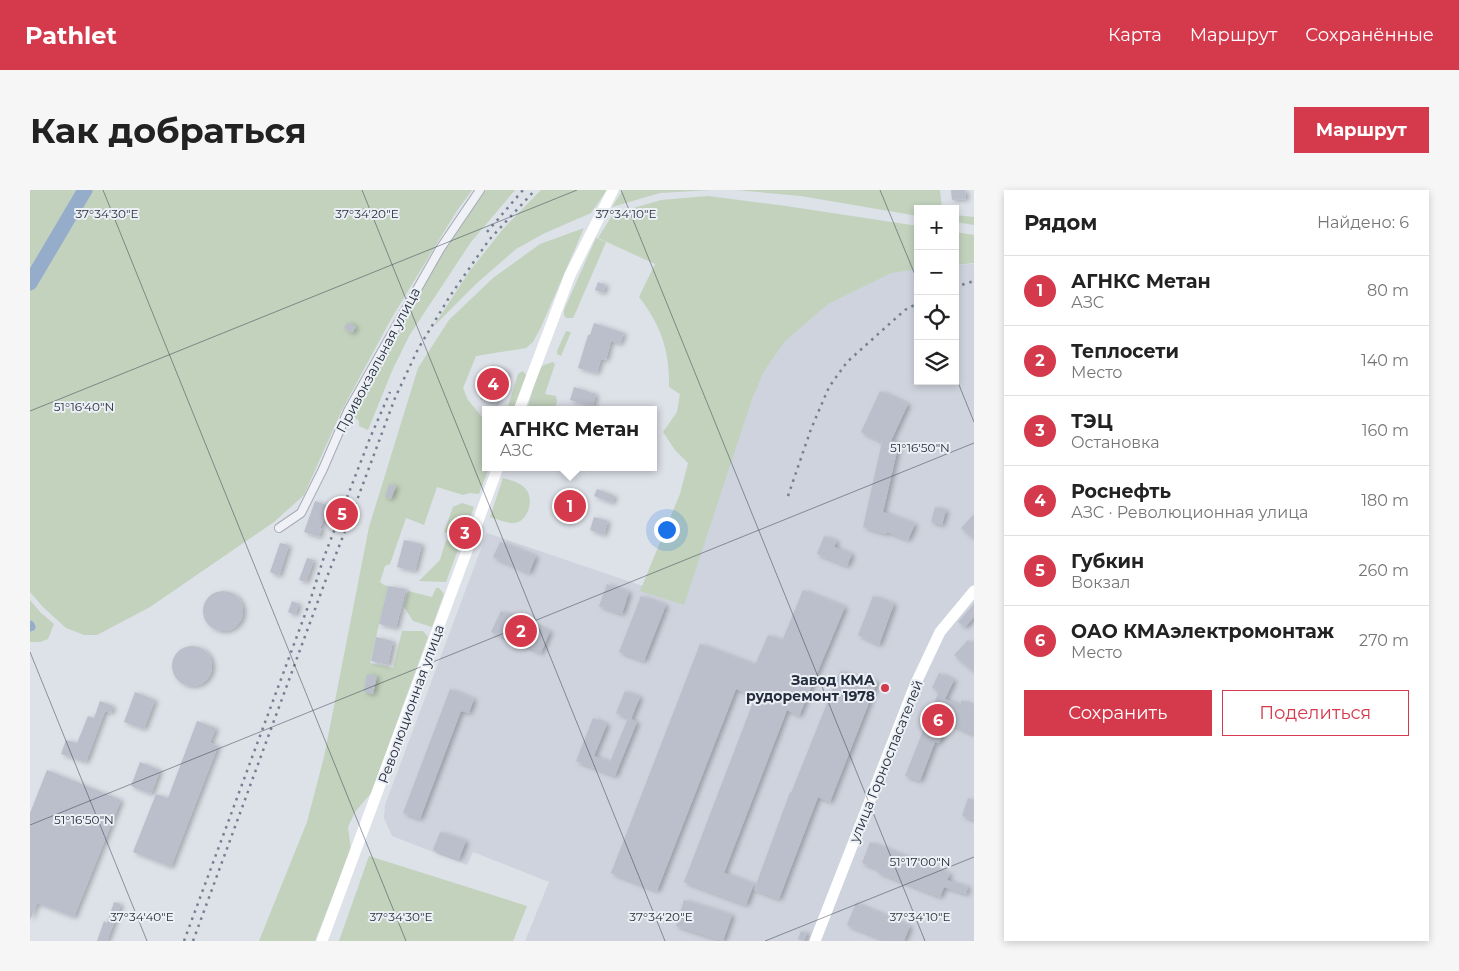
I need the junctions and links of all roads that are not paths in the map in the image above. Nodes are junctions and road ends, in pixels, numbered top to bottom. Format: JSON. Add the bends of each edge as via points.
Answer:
{"nodes":[{"id":1,"x":480,"y":190,"type":"edge"},
{"id":2,"x":613,"y":192,"type":"edge"},
{"id":3,"x":521,"y":406,"type":"edge"},
{"id":4,"x":497,"y":471,"type":"edge"},
{"id":5,"x":279,"y":528,"type":"dead end"},
{"id":6,"x":974,"y":591,"type":"edge"},
{"id":7,"x":322,"y":941,"type":"edge"},
{"id":8,"x":815,"y":941,"type":"edge"}],
"edges":[{"from":1,"to":5,"type":"street","name":"Привокзальная улица","via":[[440,249],[348,411],[301,513]]},
{"from":2,"to":3,"type":"street","via":[[570,275]]},
{"from":4,"to":7,"type":"street","name":"Революционная улица"},
{"from":6,"to":8,"type":"street","name":"улица Горноспасателей","via":[[940,632],[915,685]]}]}
